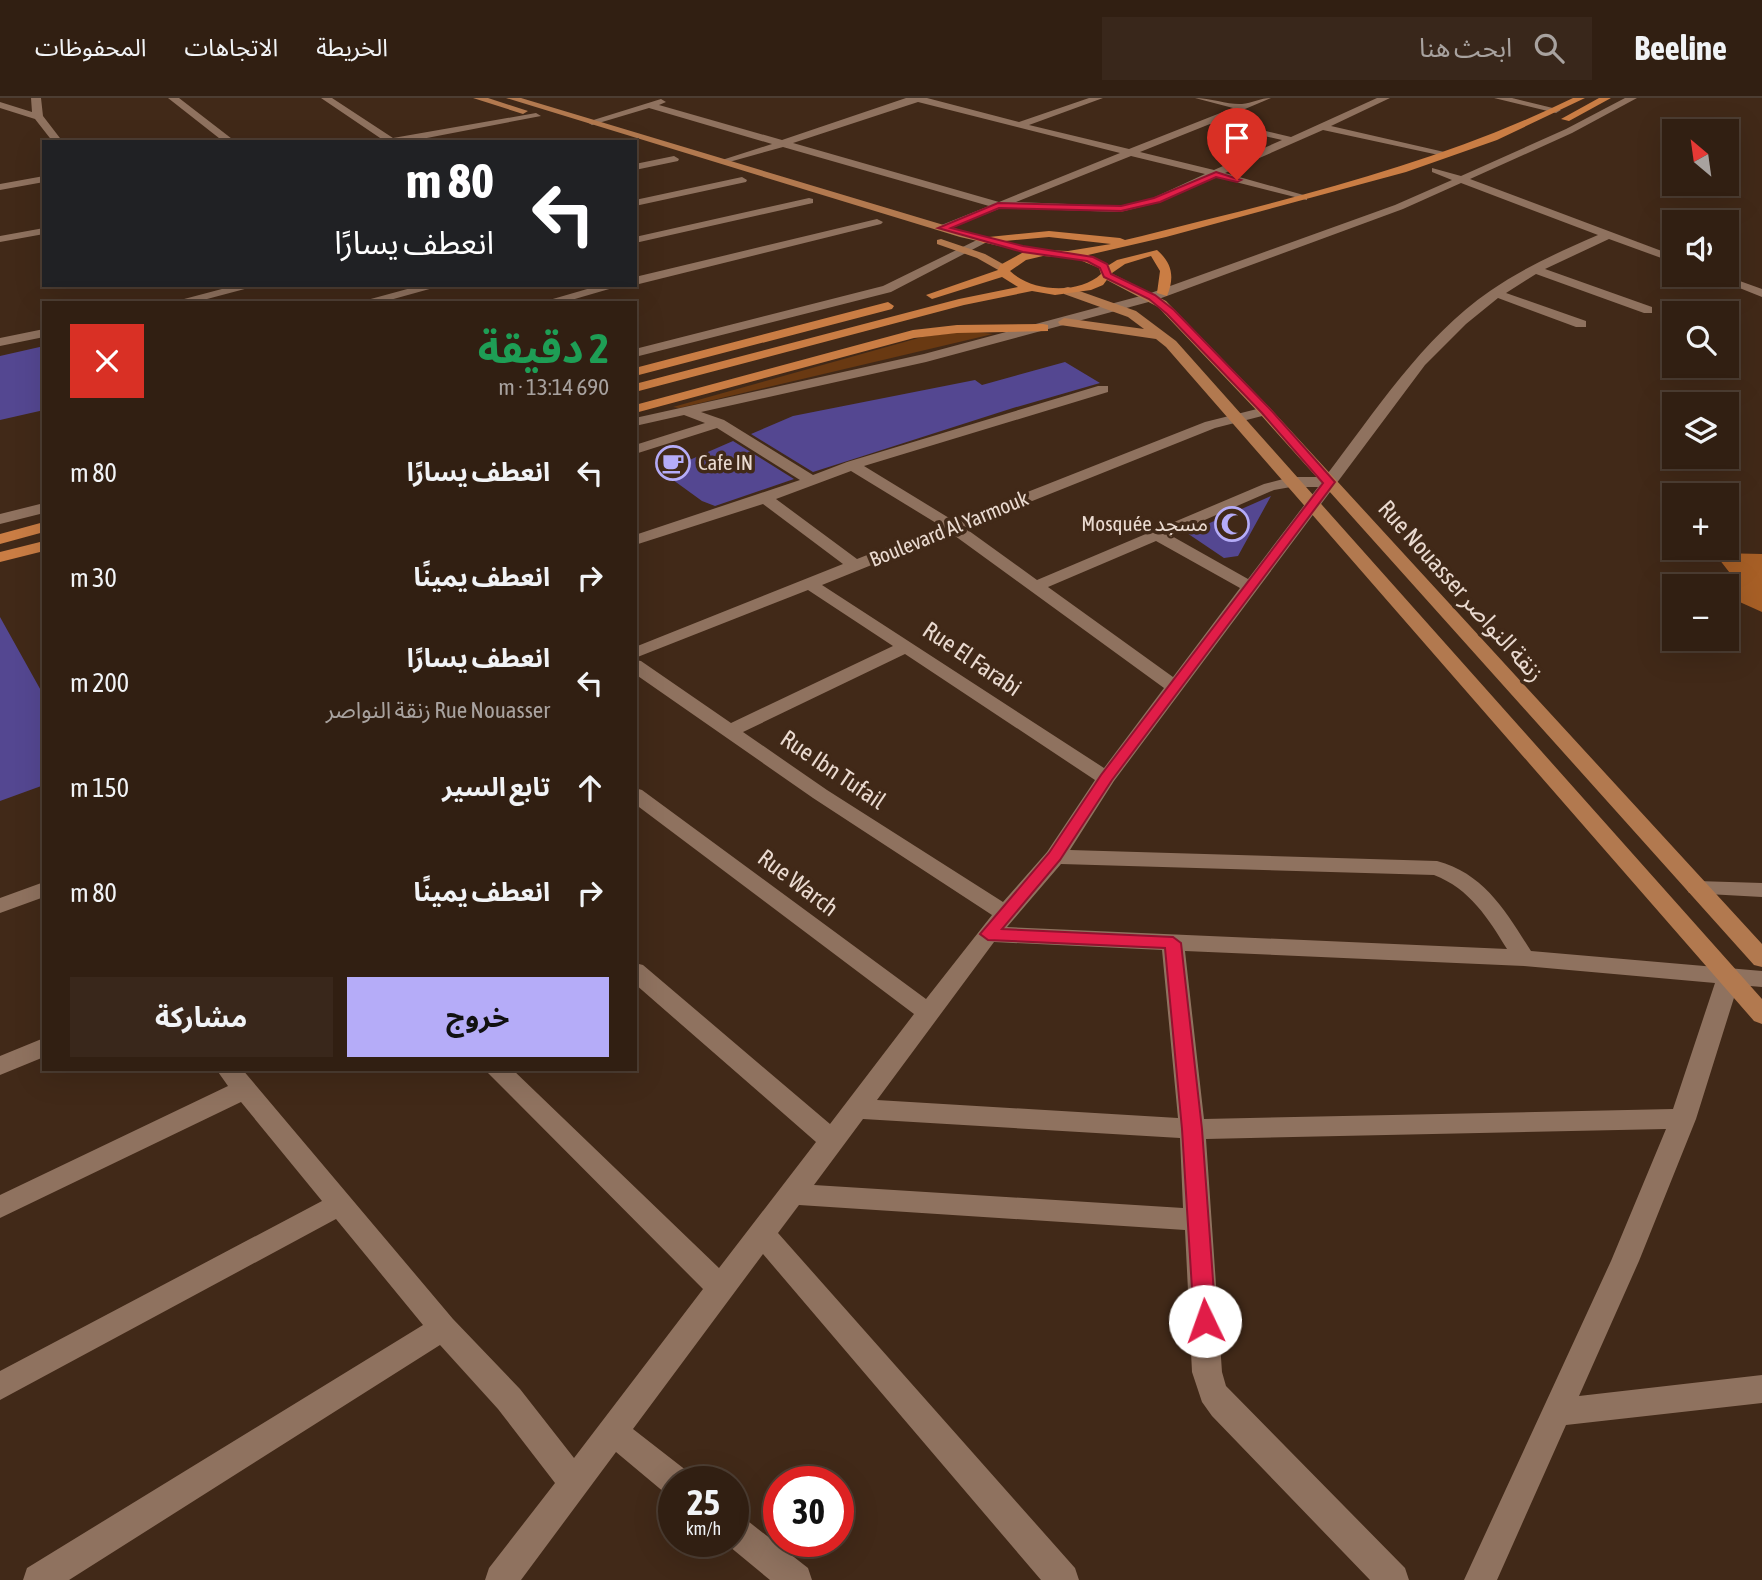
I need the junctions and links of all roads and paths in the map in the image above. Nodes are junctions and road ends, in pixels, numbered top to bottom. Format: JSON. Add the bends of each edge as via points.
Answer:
{"nodes":[{"id":1,"x":36,"y":98,"type":"edge"},
{"id":2,"x":173,"y":98,"type":"edge"},
{"id":3,"x":326,"y":98,"type":"edge"},
{"id":4,"x":478,"y":98,"type":"edge"},
{"id":5,"x":511,"y":98,"type":"edge"},
{"id":6,"x":674,"y":98,"type":"edge"},
{"id":7,"x":1098,"y":98,"type":"edge"},
{"id":8,"x":1200,"y":98,"type":"edge"},
{"id":9,"x":1266,"y":98,"type":"edge"},
{"id":10,"x":1385,"y":98,"type":"edge"},
{"id":11,"x":1499,"y":98,"type":"edge"},
{"id":12,"x":1580,"y":98,"type":"edge"},
{"id":13,"x":1606,"y":98,"type":"edge"},
{"id":14,"x":1632,"y":98,"type":"edge"},
{"id":15,"x":917,"y":99,"type":"edge"},
{"id":16,"x":0,"y":104,"type":"edge"},
{"id":17,"x":648,"y":105,"type":"junction"},
{"id":18,"x":1243,"y":107,"type":"junction"},
{"id":19,"x":1556,"y":110,"type":"junction"},
{"id":20,"x":537,"y":116,"type":"junction"},
{"id":21,"x":38,"y":117,"type":"junction"},
{"id":22,"x":1210,"y":121,"type":"junction"},
{"id":23,"x":592,"y":122,"type":"junction"},
{"id":24,"x":1018,"y":125,"type":"junction"},
{"id":25,"x":1324,"y":127,"type":"junction"},
{"id":26,"x":56,"y":140,"type":"edge"},
{"id":27,"x":228,"y":140,"type":"edge"},
{"id":28,"x":391,"y":140,"type":"edge"},
{"id":29,"x":399,"y":140,"type":"edge"},
{"id":30,"x":614,"y":140,"type":"edge"},
{"id":31,"x":1293,"y":140,"type":"junction"},
{"id":32,"x":782,"y":144,"type":"junction"},
{"id":33,"x":637,"y":147,"type":"edge"},
{"id":34,"x":1129,"y":153,"type":"junction"},
{"id":35,"x":1448,"y":154,"type":"junction"},
{"id":36,"x":674,"y":159,"type":"junction"},
{"id":37,"x":726,"y":162,"type":"junction"},
{"id":38,"x":637,"y":167,"type":"edge"},
{"id":39,"x":1436,"y":170,"type":"junction"},
{"id":40,"x":1216,"y":174,"type":"junction"},
{"id":41,"x":1459,"y":179,"type":"junction"},
{"id":42,"x":42,"y":180,"type":"edge"},
{"id":43,"x":742,"y":180,"type":"junction"},
{"id":44,"x":0,"y":187,"type":"edge"},
{"id":45,"x":1303,"y":198,"type":"junction"},
{"id":46,"x":809,"y":201,"type":"junction"},
{"id":47,"x":637,"y":203,"type":"edge"},
{"id":48,"x":998,"y":205,"type":"junction"},
{"id":49,"x":1285,"y":216,"type":"dead end"},
{"id":50,"x":882,"y":224,"type":"joint"},
{"id":51,"x":943,"y":228,"type":"junction"},
{"id":52,"x":42,"y":232,"type":"edge"},
{"id":53,"x":1608,"y":235,"type":"junction"},
{"id":54,"x":0,"y":239,"type":"edge"},
{"id":55,"x":930,"y":239,"type":"dead end"},
{"id":56,"x":637,"y":240,"type":"edge"},
{"id":57,"x":983,"y":240,"type":"junction"},
{"id":58,"x":1132,"y":243,"type":"junction"},
{"id":59,"x":1167,"y":248,"type":"dead end"},
{"id":60,"x":965,"y":250,"type":"junction"},
{"id":61,"x":1153,"y":252,"type":"junction"},
{"id":62,"x":1043,"y":253,"type":"junction"},
{"id":63,"x":1068,"y":254,"type":"junction"},
{"id":64,"x":1662,"y":255,"type":"edge"},
{"id":65,"x":1534,"y":269,"type":"junction"},
{"id":66,"x":1004,"y":270,"type":"junction"},
{"id":67,"x":1107,"y":273,"type":"junction"},
{"id":68,"x":637,"y":281,"type":"edge"},
{"id":69,"x":1739,"y":285,"type":"edge"},
{"id":70,"x":248,"y":287,"type":"edge"},
{"id":71,"x":430,"y":287,"type":"edge"},
{"id":72,"x":605,"y":287,"type":"edge"},
{"id":73,"x":1031,"y":288,"type":"junction"},
{"id":74,"x":1068,"y":290,"type":"junction"},
{"id":75,"x":1494,"y":293,"type":"junction"},
{"id":76,"x":1762,"y":293,"type":"edge"},
{"id":77,"x":1157,"y":295,"type":"junction"},
{"id":78,"x":214,"y":299,"type":"edge"},
{"id":79,"x":194,"y":301,"type":"edge"},
{"id":80,"x":370,"y":301,"type":"edge"},
{"id":81,"x":553,"y":301,"type":"edge"},
{"id":82,"x":1118,"y":307,"type":"junction"},
{"id":83,"x":1648,"y":310,"type":"dead end"},
{"id":84,"x":1064,"y":322,"type":"junction"},
{"id":85,"x":1581,"y":324,"type":"dead end"},
{"id":86,"x":1043,"y":328,"type":"junction"},
{"id":87,"x":42,"y":332,"type":"edge"},
{"id":88,"x":1164,"y":338,"type":"junction"},
{"id":89,"x":0,"y":342,"type":"edge"},
{"id":90,"x":637,"y":352,"type":"edge"},
{"id":91,"x":637,"y":371,"type":"edge"},
{"id":92,"x":637,"y":387,"type":"edge"},
{"id":93,"x":1103,"y":389,"type":"dead end"},
{"id":94,"x":637,"y":408,"type":"edge"},
{"id":95,"x":1265,"y":411,"type":"junction"},
{"id":96,"x":688,"y":412,"type":"junction"},
{"id":97,"x":1234,"y":417,"type":"junction"},
{"id":98,"x":637,"y":422,"type":"edge"},
{"id":99,"x":719,"y":423,"type":"junction"},
{"id":100,"x":637,"y":449,"type":"edge"},
{"id":101,"x":852,"y":465,"type":"junction"},
{"id":102,"x":811,"y":480,"type":"junction"},
{"id":103,"x":1291,"y":482,"type":"junction"},
{"id":104,"x":1329,"y":482,"type":"junction"},
{"id":105,"x":765,"y":498,"type":"junction"},
{"id":106,"x":1313,"y":507,"type":"junction"},
{"id":107,"x":42,"y":509,"type":"edge"},
{"id":108,"x":42,"y":527,"type":"edge"},
{"id":109,"x":953,"y":527,"type":"junction"},
{"id":110,"x":2,"y":530,"type":"edge"},
{"id":111,"x":1158,"y":534,"type":"junction"},
{"id":112,"x":637,"y":539,"type":"edge"},
{"id":113,"x":42,"y":546,"type":"edge"},
{"id":114,"x":0,"y":557,"type":"edge"},
{"id":115,"x":856,"y":566,"type":"junction"},
{"id":116,"x":810,"y":584,"type":"junction"},
{"id":117,"x":1036,"y":586,"type":"junction"},
{"id":118,"x":1250,"y":587,"type":"junction"},
{"id":119,"x":908,"y":646,"type":"junction"},
{"id":120,"x":637,"y":652,"type":"edge"},
{"id":121,"x":637,"y":666,"type":"edge"},
{"id":122,"x":1175,"y":687,"type":"junction"},
{"id":123,"x":729,"y":731,"type":"junction"},
{"id":124,"x":1106,"y":778,"type":"junction"},
{"id":125,"x":637,"y":795,"type":"edge"},
{"id":126,"x":1055,"y":857,"type":"junction"},
{"id":127,"x":1697,"y":888,"type":"junction"},
{"id":128,"x":42,"y":890,"type":"edge"},
{"id":129,"x":1762,"y":890,"type":"edge"},
{"id":130,"x":0,"y":906,"type":"edge"},
{"id":131,"x":1004,"y":913,"type":"junction"},
{"id":132,"x":988,"y":934,"type":"junction"},
{"id":133,"x":1173,"y":943,"type":"junction"},
{"id":134,"x":1524,"y":958,"type":"junction"},
{"id":135,"x":1762,"y":959,"type":"edge"},
{"id":136,"x":637,"y":973,"type":"edge"},
{"id":137,"x":1729,"y":977,"type":"junction"},
{"id":138,"x":1762,"y":979,"type":"edge"},
{"id":139,"x":929,"y":1013,"type":"junction"},
{"id":140,"x":1762,"y":1015,"type":"edge"},
{"id":141,"x":42,"y":1048,"type":"edge"},
{"id":142,"x":0,"y":1066,"type":"edge"},
{"id":143,"x":498,"y":1071,"type":"edge"},
{"id":144,"x":236,"y":1079,"type":"edge"},
{"id":145,"x":856,"y":1109,"type":"junction"},
{"id":146,"x":1683,"y":1119,"type":"junction"},
{"id":147,"x":1192,"y":1129,"type":"junction"},
{"id":148,"x":833,"y":1141,"type":"junction"},
{"id":149,"x":792,"y":1194,"type":"junction"},
{"id":150,"x":340,"y":1204,"type":"junction"},
{"id":151,"x":0,"y":1207,"type":"edge"},
{"id":152,"x":1199,"y":1220,"type":"junction"},
{"id":153,"x":762,"y":1234,"type":"junction"},
{"id":154,"x":721,"y":1288,"type":"junction"},
{"id":155,"x":443,"y":1328,"type":"junction"},
{"id":156,"x":0,"y":1386,"type":"edge"},
{"id":157,"x":1762,"y":1389,"type":"edge"},
{"id":158,"x":1557,"y":1412,"type":"junction"},
{"id":159,"x":613,"y":1432,"type":"junction"},
{"id":160,"x":658,"y":1468,"type":"edge"},
{"id":161,"x":574,"y":1483,"type":"junction"},
{"id":162,"x":749,"y":1542,"type":"edge"},
{"id":163,"x":39,"y":1580,"type":"edge"},
{"id":164,"x":501,"y":1580,"type":"edge"},
{"id":165,"x":796,"y":1580,"type":"edge"},
{"id":166,"x":1063,"y":1580,"type":"edge"},
{"id":167,"x":1393,"y":1580,"type":"edge"},
{"id":168,"x":1480,"y":1580,"type":"edge"}],
"edges":[{"from":1,"to":21,"type":"street"},
{"from":2,"to":27,"type":"street"},
{"from":3,"to":28,"type":"street"},
{"from":4,"to":20,"type":"main road"},
{"from":5,"to":23,"type":"main road"},
{"from":6,"to":17,"type":"street"},
{"from":7,"to":24,"type":"street"},
{"from":8,"to":18,"type":"street"},
{"from":9,"to":18,"type":"street"},
{"from":10,"to":25,"type":"street"},
{"from":11,"to":19,"type":"street"},
{"from":12,"to":19,"type":"highway"},
{"from":13,"to":39,"type":"highway","via":[[1530,136]]},
{"from":14,"to":41,"type":"street"},
{"from":15,"to":24,"type":"street"},
{"from":15,"to":32,"type":"street"},
{"from":16,"to":21,"type":"street"},
{"from":17,"to":23,"type":"street"},
{"from":17,"to":32,"type":"street"},
{"from":18,"to":22,"type":"street"},
{"from":19,"to":35,"type":"highway"},
{"from":20,"to":29,"type":"street"},
{"from":20,"to":30,"type":"main road"},
{"from":21,"to":26,"type":"street"},
{"from":22,"to":31,"type":"street"},
{"from":22,"to":34,"type":"street"},
{"from":23,"to":37,"type":"main road"},
{"from":24,"to":34,"type":"street"},
{"from":25,"to":31,"type":"street"},
{"from":25,"to":35,"type":"street"},
{"from":31,"to":40,"type":"street"},
{"from":32,"to":37,"type":"street"},
{"from":32,"to":48,"type":"street"},
{"from":33,"to":36,"type":"main road"},
{"from":34,"to":40,"type":"street"},
{"from":34,"to":48,"type":"street"},
{"from":35,"to":45,"type":"highway"},
{"from":36,"to":38,"type":"street"},
{"from":36,"to":43,"type":"main road"},
{"from":37,"to":51,"type":"main road"},
{"from":39,"to":41,"type":"street"},
{"from":39,"to":49,"type":"highway"},
{"from":40,"to":45,"type":"street"},
{"from":40,"to":48,"type":"street","via":[[1157,200],[1121,209]]},
{"from":41,"to":53,"type":"street"},
{"from":41,"to":77,"type":"street","via":[[1376,217]]},
{"from":42,"to":44,"type":"street"},
{"from":43,"to":46,"type":"main road"},
{"from":43,"to":47,"type":"street"},
{"from":45,"to":58,"type":"highway"},
{"from":46,"to":50,"type":"main road"},
{"from":46,"to":56,"type":"street"},
{"from":48,"to":51,"type":"street"},
{"from":50,"to":68,"type":"street"},
{"from":51,"to":57,"type":"main road"},
{"from":52,"to":54,"type":"street"},
{"from":53,"to":64,"type":"street"},
{"from":53,"to":65,"type":"street"},
{"from":55,"to":60,"type":"main road"},
{"from":57,"to":58,"type":"highway","via":[[1063,234]]},
{"from":57,"to":60,"type":"street"},
{"from":57,"to":62,"type":"main road"},
{"from":58,"to":63,"type":"highway"},
{"from":59,"to":61,"type":"highway"},
{"from":60,"to":66,"type":"main road"},
{"from":60,"to":90,"type":"street","via":[[887,289]]},
{"from":61,"to":67,"type":"highway","via":[[1121,262]]},
{"from":61,"to":77,"type":"highway","via":[[1167,272]]},
{"from":62,"to":63,"type":"highway"},
{"from":62,"to":66,"type":"highway","via":[[1013,260]]},
{"from":63,"to":67,"type":"highway","via":[[1098,262]]},
{"from":65,"to":75,"type":"street"},
{"from":65,"to":83,"type":"street"},
{"from":66,"to":73,"type":"highway","via":[[1012,281]]},
{"from":66,"to":91,"type":"highway","via":[[914,300]]},
{"from":67,"to":74,"type":"highway","via":[[1105,280],[1091,287]]},
{"from":67,"to":77,"type":"main road","name":"Rue Nouasser زنقة النواصر"},
{"from":69,"to":76,"type":"street"},
{"from":70,"to":78,"type":"street"},
{"from":71,"to":80,"type":"street"},
{"from":72,"to":81,"type":"street"},
{"from":73,"to":74,"type":"highway"},
{"from":73,"to":92,"type":"highway"},
{"from":74,"to":82,"type":"main road"},
{"from":75,"to":85,"type":"street"},
{"from":75,"to":104,"type":"street","via":[[1441,339]]},
{"from":77,"to":82,"type":"street"},
{"from":77,"to":95,"type":"main road","name":"Rue Nouasser زنقة النواصر"},
{"from":78,"to":79,"type":"street"},
{"from":82,"to":84,"type":"street"},
{"from":82,"to":88,"type":"main road"},
{"from":84,"to":86,"type":"street"},
{"from":84,"to":88,"type":"main road"},
{"from":86,"to":94,"type":"highway","via":[[913,334]]},
{"from":86,"to":96,"type":"street"},
{"from":87,"to":89,"type":"street"},
{"from":88,"to":97,"type":"main road"},
{"from":93,"to":101,"type":"street"},
{"from":95,"to":97,"type":"street","name":"Boulevard Al Yarmouk"},
{"from":95,"to":104,"type":"main road","name":"Rue Nouasser زنقة النواصر"},
{"from":96,"to":98,"type":"street"},
{"from":96,"to":99,"type":"street"},
{"from":97,"to":103,"type":"main road"},
{"from":97,"to":109,"type":"street","name":"Boulevard Al Yarmouk"},
{"from":99,"to":100,"type":"street"},
{"from":99,"to":102,"type":"street"},
{"from":101,"to":102,"type":"street"},
{"from":101,"to":109,"type":"street"},
{"from":102,"to":105,"type":"street"},
{"from":103,"to":104,"type":"street"},
{"from":103,"to":106,"type":"main road"},
{"from":103,"to":111,"type":"street"},
{"from":104,"to":106,"type":"street"},
{"from":104,"to":127,"type":"main road","name":"Rue Nouasser زنقة النواصر"},
{"from":105,"to":112,"type":"street"},
{"from":105,"to":115,"type":"street"},
{"from":106,"to":118,"type":"street"},
{"from":106,"to":137,"type":"main road"},
{"from":107,"to":110,"type":"street"},
{"from":108,"to":110,"type":"highway"},
{"from":109,"to":115,"type":"street","name":"Boulevard Al Yarmouk"},
{"from":109,"to":117,"type":"street"},
{"from":111,"to":117,"type":"street"},
{"from":111,"to":118,"type":"street"},
{"from":113,"to":114,"type":"highway"},
{"from":115,"to":116,"type":"street","name":"Boulevard Al Yarmouk"},
{"from":116,"to":119,"type":"street","name":"Rue El Farabi"},
{"from":116,"to":120,"type":"street","name":"Boulevard Al Yarmouk"},
{"from":117,"to":122,"type":"street"},
{"from":118,"to":122,"type":"street"},
{"from":119,"to":123,"type":"street"},
{"from":119,"to":124,"type":"street","name":"Rue El Farabi"},
{"from":121,"to":123,"type":"street","name":"Rue Ibn Tufail"},
{"from":122,"to":124,"type":"street"},
{"from":123,"to":131,"type":"street","name":"Rue Ibn Tufail"},
{"from":124,"to":126,"type":"street"},
{"from":125,"to":139,"type":"street","name":"Rue Warch"},
{"from":126,"to":131,"type":"street"},
{"from":126,"to":134,"type":"street","via":[[1437,868],[1474,885]]},
{"from":127,"to":129,"type":"street"},
{"from":127,"to":135,"type":"main road","name":"Rue Nouasser زنقة النواصر"},
{"from":128,"to":130,"type":"street"},
{"from":131,"to":132,"type":"street"},
{"from":132,"to":133,"type":"street"},
{"from":132,"to":139,"type":"street"},
{"from":133,"to":134,"type":"street"},
{"from":133,"to":147,"type":"street"},
{"from":134,"to":137,"type":"street"},
{"from":136,"to":148,"type":"street"},
{"from":137,"to":138,"type":"street"},
{"from":137,"to":140,"type":"main road"},
{"from":137,"to":146,"type":"street"},
{"from":139,"to":145,"type":"street"},
{"from":141,"to":142,"type":"street"},
{"from":143,"to":154,"type":"street"},
{"from":144,"to":150,"type":"street"},
{"from":144,"to":151,"type":"street"},
{"from":145,"to":147,"type":"street"},
{"from":145,"to":148,"type":"street"},
{"from":146,"to":147,"type":"street"},
{"from":146,"to":158,"type":"street"},
{"from":147,"to":152,"type":"street"},
{"from":148,"to":149,"type":"street"},
{"from":149,"to":152,"type":"street"},
{"from":149,"to":153,"type":"street"},
{"from":150,"to":155,"type":"street"},
{"from":150,"to":156,"type":"street"},
{"from":152,"to":167,"type":"street","via":[[1213,1392]]},
{"from":153,"to":154,"type":"street"},
{"from":153,"to":166,"type":"street"},
{"from":154,"to":159,"type":"street"},
{"from":155,"to":161,"type":"street","via":[[509,1399]]},
{"from":155,"to":163,"type":"street"},
{"from":157,"to":158,"type":"street"},
{"from":158,"to":168,"type":"street"},
{"from":159,"to":160,"type":"street"},
{"from":159,"to":161,"type":"street"},
{"from":161,"to":164,"type":"street"},
{"from":162,"to":165,"type":"street"}]}
